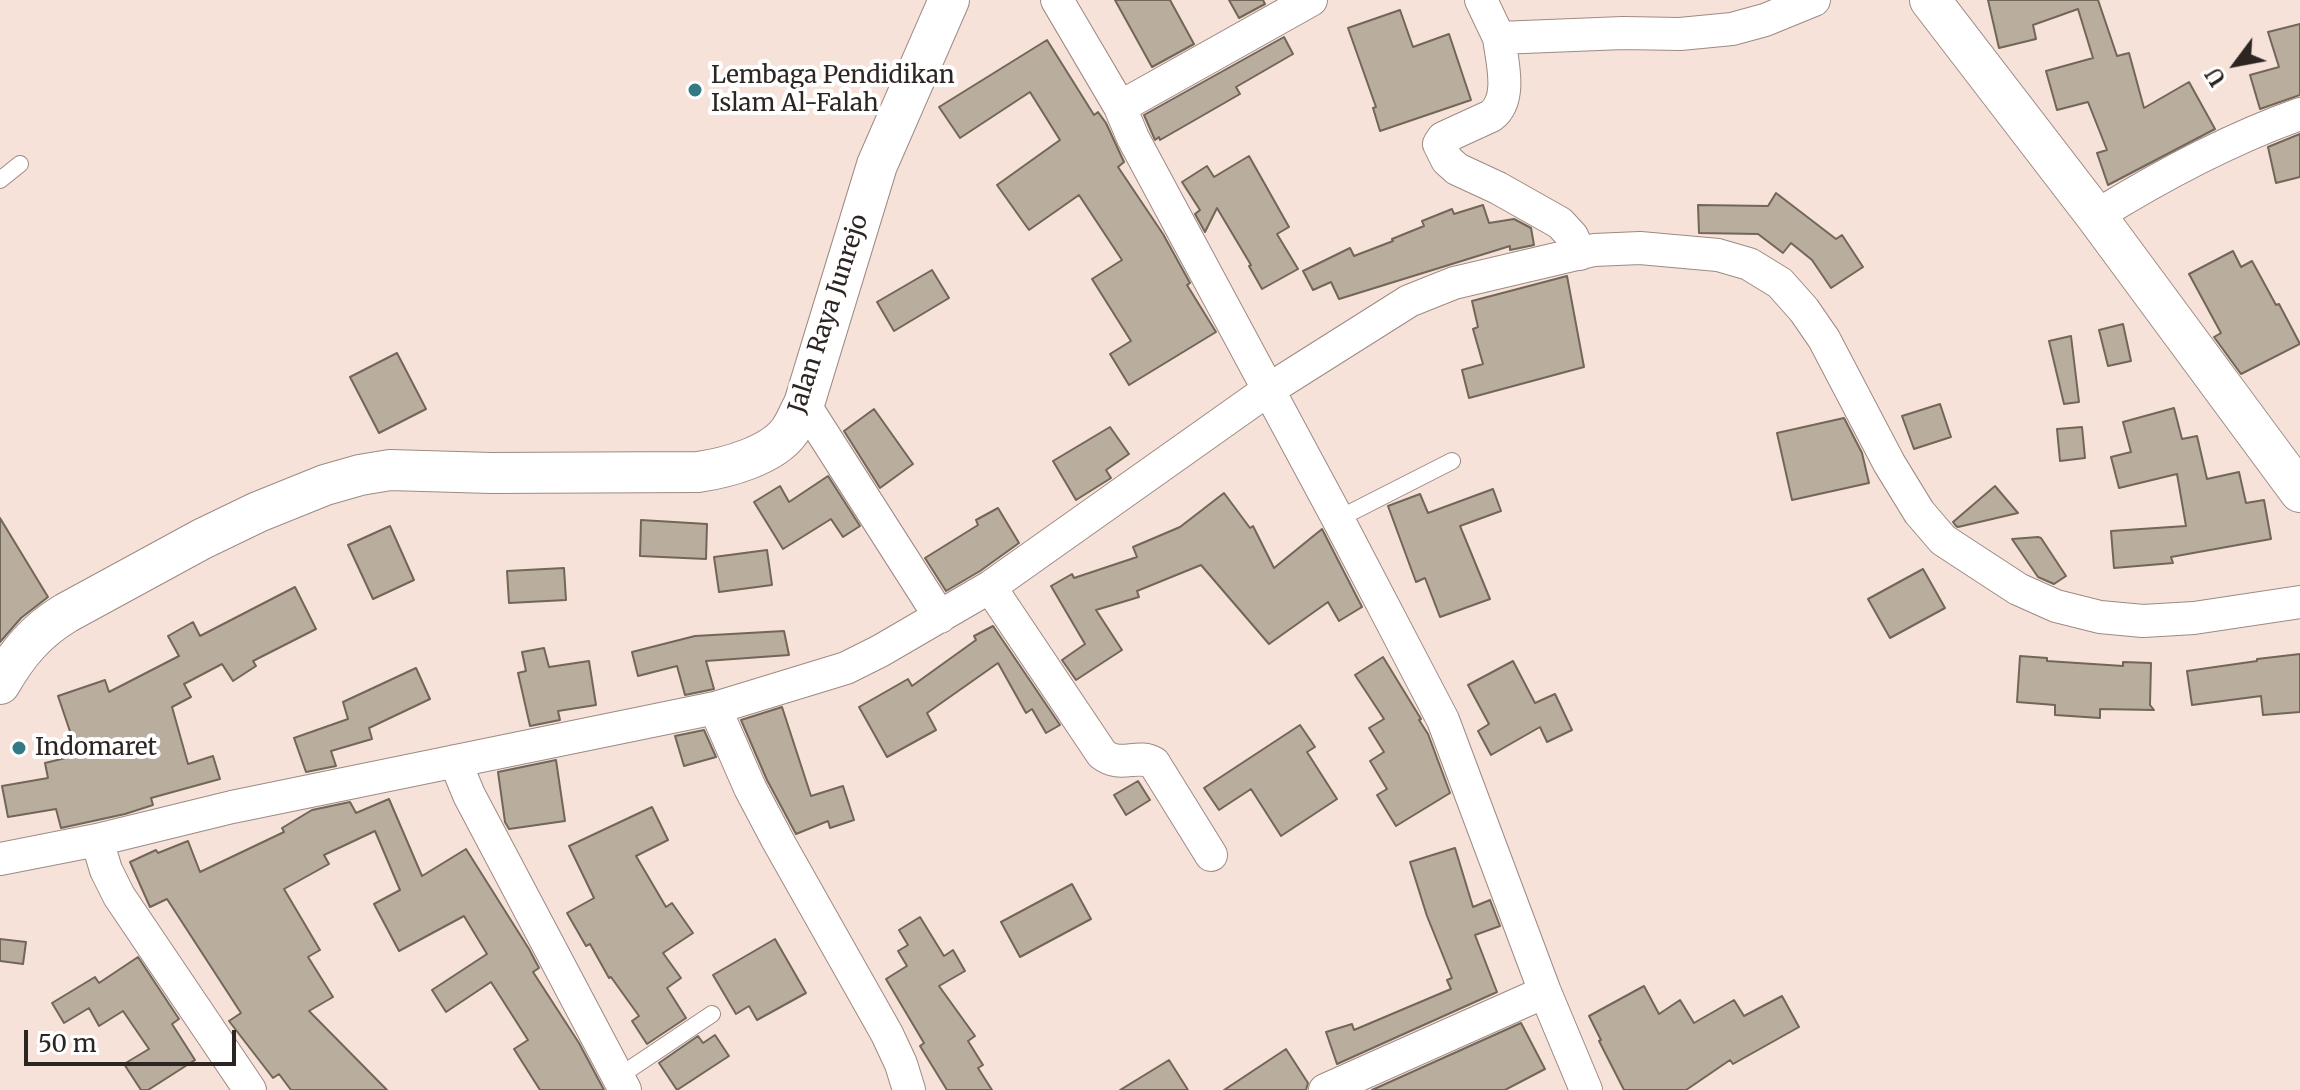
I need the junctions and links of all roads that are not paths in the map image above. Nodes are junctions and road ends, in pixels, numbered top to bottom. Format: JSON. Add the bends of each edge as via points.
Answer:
{"nodes":[{"id":1,"x":949,"y":0,"type":"edge"},
{"id":2,"x":1057,"y":0,"type":"edge"},
{"id":3,"x":1311,"y":0,"type":"edge"},
{"id":4,"x":1481,"y":0,"type":"edge"},
{"id":5,"x":1814,"y":0,"type":"edge"},
{"id":6,"x":1930,"y":0,"type":"edge"},
{"id":7,"x":1499,"y":38,"type":"junction"},
{"id":8,"x":1120,"y":107,"type":"junction"},
{"id":9,"x":2300,"y":114,"type":"edge"},
{"id":10,"x":20,"y":164,"type":"dead end"},
{"id":11,"x":0,"y":180,"type":"edge"},
{"id":12,"x":2096,"y":216,"type":"junction"},
{"id":13,"x":1580,"y":254,"type":"junction"},
{"id":14,"x":1268,"y":390,"type":"junction"},
{"id":15,"x":804,"y":404,"type":"junction"},
{"id":16,"x":1452,"y":461,"type":"dead end"},
{"id":17,"x":2300,"y":492,"type":"edge"},
{"id":18,"x":1338,"y":519,"type":"junction"},
{"id":19,"x":990,"y":587,"type":"junction"},
{"id":20,"x":2300,"y":602,"type":"edge"},
{"id":21,"x":940,"y":617,"type":"junction"},
{"id":22,"x":0,"y":684,"type":"edge"},
{"id":23,"x":715,"y":708,"type":"junction"},
{"id":24,"x":455,"y":761,"type":"junction"},
{"id":25,"x":97,"y":840,"type":"junction"},
{"id":26,"x":1211,"y":855,"type":"dead end"},
{"id":27,"x":0,"y":859,"type":"edge"},
{"id":28,"x":1545,"y":992,"type":"junction"},
{"id":29,"x":712,"y":1014,"type":"dead end"},
{"id":30,"x":622,"y":1084,"type":"edge"},
{"id":31,"x":250,"y":1090,"type":"edge"},
{"id":32,"x":909,"y":1090,"type":"edge"},
{"id":33,"x":1325,"y":1090,"type":"edge"},
{"id":34,"x":1586,"y":1090,"type":"edge"}],
"edges":[{"from":1,"to":15,"type":"street","name":"Jalan Raya Junrejo","via":[[877,165]]},
{"from":2,"to":8,"type":"street"},
{"from":3,"to":8,"type":"street"},
{"from":4,"to":7,"type":"street"},
{"from":5,"to":7,"type":"street","via":[[1732,29]]},
{"from":6,"to":12,"type":"street"},
{"from":7,"to":13,"type":"street","via":[[1504,87],[1498,111],[1443,138],[1442,153],[1457,169],[1560,223]]},
{"from":8,"to":14,"type":"street"},
{"from":9,"to":12,"type":"street","via":[[2154,179]]},
{"from":10,"to":11,"type":"lane"},
{"from":12,"to":17,"type":"street"},
{"from":13,"to":14,"type":"street","via":[[1454,283],[1409,301]]},
{"from":13,"to":20,"type":"street","via":[[1640,248],[1718,255],[1749,264],[1780,283],[1824,339],[1919,512],[1943,540],[2018,589],[2056,606],[2143,621]]},
{"from":14,"to":18,"type":"street"},
{"from":14,"to":19,"type":"street"},
{"from":15,"to":21,"type":"street"},
{"from":15,"to":22,"type":"street","name":"Jalan Raya Junrejo","via":[[787,434],[728,467],[698,472],[390,470],[325,485],[202,539],[48,623]]},
{"from":16,"to":18,"type":"lane"},
{"from":18,"to":28,"type":"street","via":[[1443,720]]},
{"from":19,"to":21,"type":"street"},
{"from":19,"to":26,"type":"street","via":[[1102,754],[1113,761],[1154,763]]},
{"from":21,"to":23,"type":"street","via":[[846,668]]},
{"from":23,"to":24,"type":"street"},
{"from":23,"to":32,"type":"street","via":[[750,788],[887,1034]]},
{"from":24,"to":25,"type":"street"},
{"from":24,"to":30,"type":"street"},
{"from":25,"to":27,"type":"street"},
{"from":25,"to":31,"type":"street","via":[[119,896]]},
{"from":28,"to":33,"type":"street"},
{"from":28,"to":34,"type":"street"},
{"from":29,"to":30,"type":"lane"}]}
